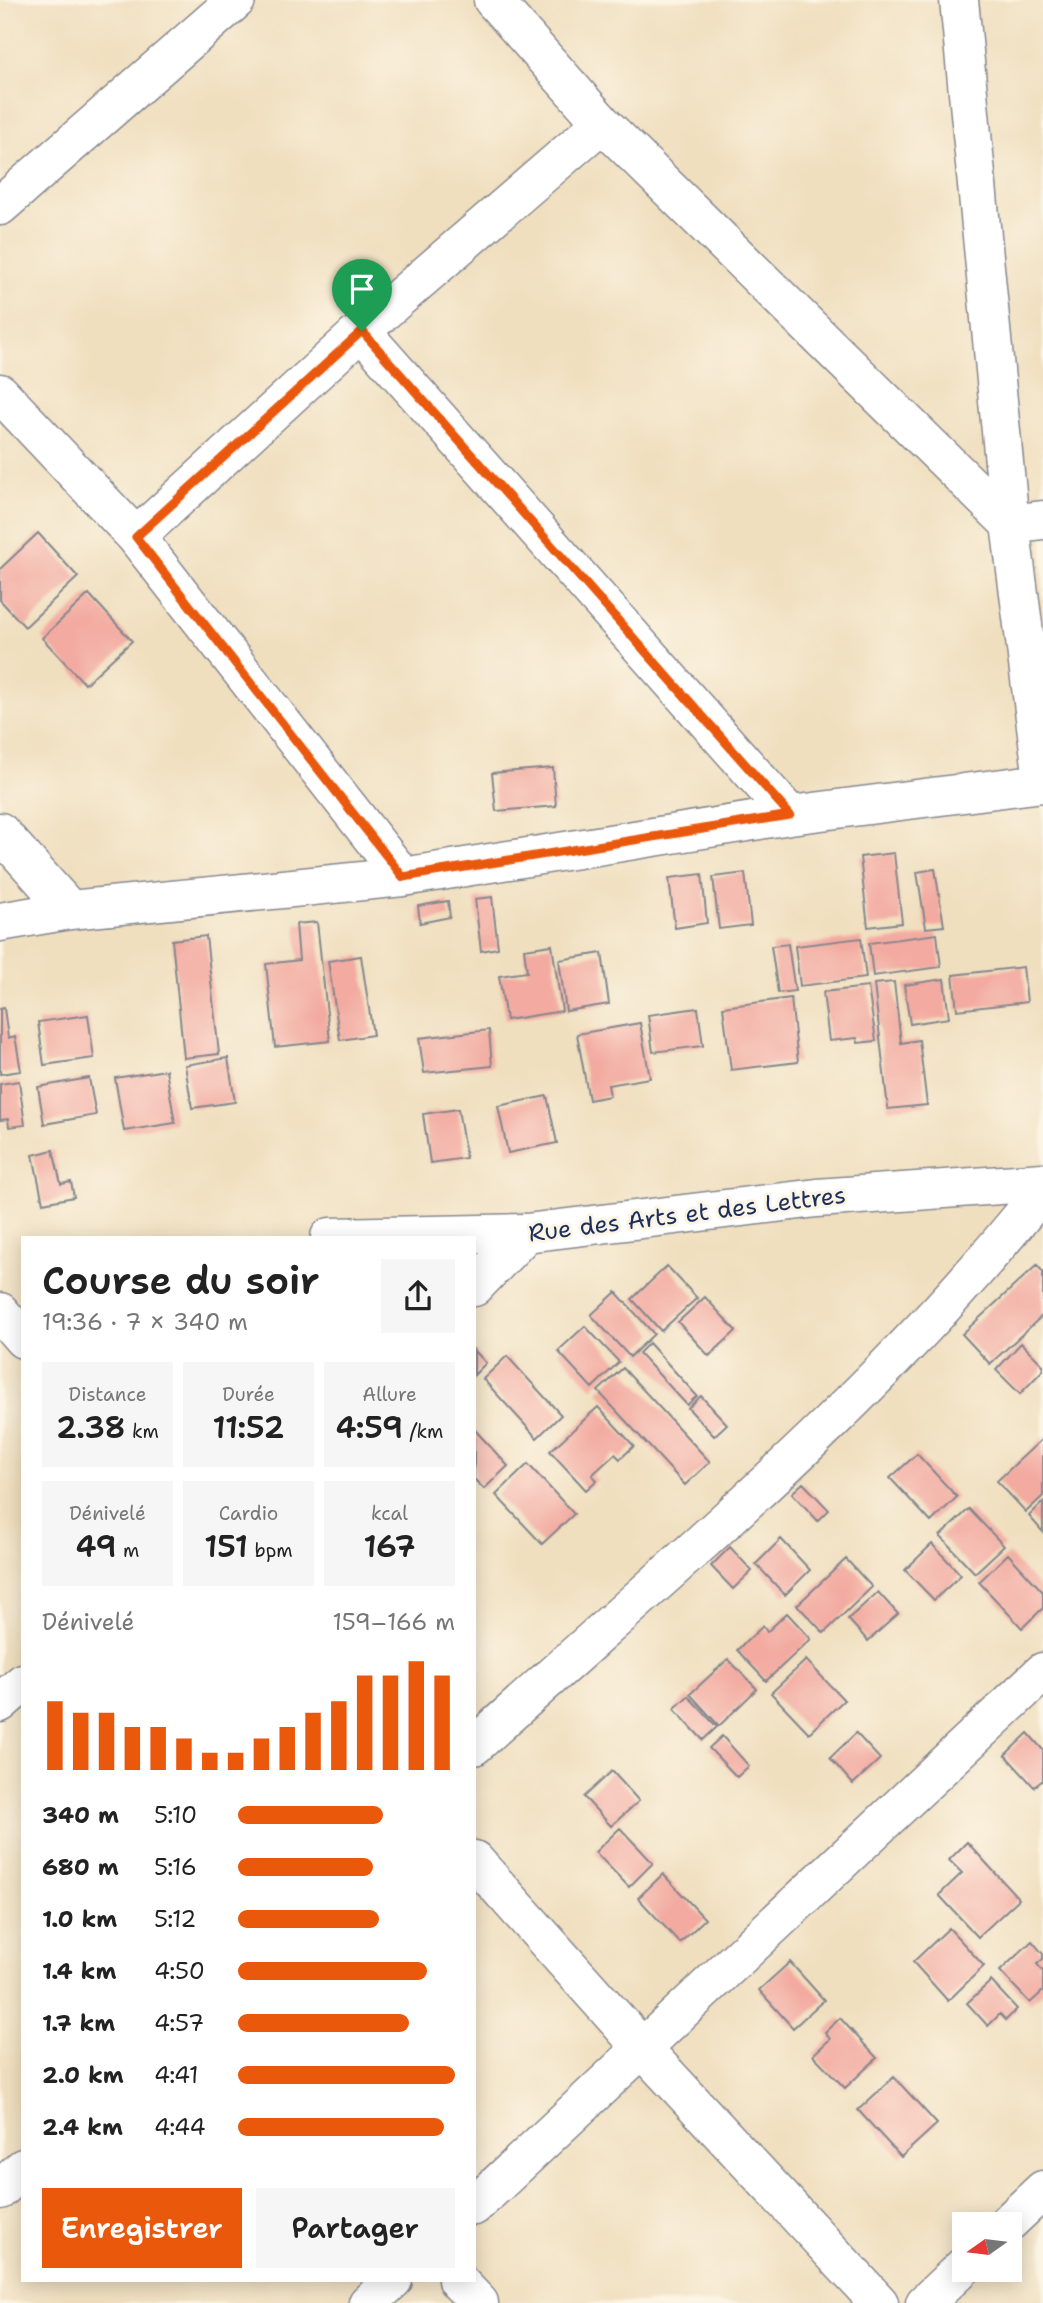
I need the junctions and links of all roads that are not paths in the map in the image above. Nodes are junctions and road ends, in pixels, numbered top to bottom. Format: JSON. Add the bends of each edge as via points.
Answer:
{"nodes":[{"id":1,"x":236,"y":0,"type":"edge"},
{"id":2,"x":493,"y":0,"type":"edge"},
{"id":3,"x":959,"y":0,"type":"edge"},
{"id":4,"x":602,"y":123,"type":"junction"},
{"id":5,"x":0,"y":206,"type":"edge"},
{"id":6,"x":362,"y":331,"type":"junction"},
{"id":7,"x":0,"y":393,"type":"edge"},
{"id":8,"x":1027,"y":522,"type":"edge"},
{"id":9,"x":136,"y":537,"type":"junction"},
{"id":10,"x":1043,"y":781,"type":"edge"},
{"id":11,"x":790,"y":815,"type":"junction"},
{"id":12,"x":0,"y":832,"type":"edge"},
{"id":13,"x":403,"y":877,"type":"junction"},
{"id":14,"x":70,"y":911,"type":"junction"},
{"id":15,"x":0,"y":922,"type":"edge"},
{"id":16,"x":1043,"y":1182,"type":"edge"},
{"id":17,"x":1043,"y":1190,"type":"edge"},
{"id":18,"x":526,"y":1233,"type":"junction"},
{"id":19,"x":379,"y":1236,"type":"edge"},
{"id":20,"x":476,"y":1285,"type":"edge"},
{"id":21,"x":21,"y":1301,"type":"edge"},
{"id":22,"x":0,"y":1306,"type":"edge"},
{"id":23,"x":0,"y":1312,"type":"edge"},
{"id":24,"x":21,"y":1337,"type":"edge"},
{"id":25,"x":1043,"y":1672,"type":"edge"},
{"id":26,"x":21,"y":1686,"type":"edge"},
{"id":27,"x":0,"y":1703,"type":"edge"},
{"id":28,"x":476,"y":1744,"type":"edge"},
{"id":29,"x":476,"y":1862,"type":"edge"},
{"id":30,"x":643,"y":2049,"type":"junction"},
{"id":31,"x":21,"y":2170,"type":"edge"},
{"id":32,"x":0,"y":2190,"type":"edge"},
{"id":33,"x":1043,"y":2190,"type":"edge"},
{"id":34,"x":476,"y":2204,"type":"edge"},
{"id":35,"x":1020,"y":2212,"type":"edge"},
{"id":36,"x":952,"y":2277,"type":"edge"},
{"id":37,"x":391,"y":2282,"type":"edge"},
{"id":38,"x":459,"y":2282,"type":"edge"},
{"id":39,"x":369,"y":2303,"type":"edge"},
{"id":40,"x":479,"y":2303,"type":"edge"},
{"id":41,"x":879,"y":2303,"type":"edge"},
{"id":42,"x":925,"y":2303,"type":"edge"}],
"edges":[{"from":1,"to":5,"type":"street"},
{"from":2,"to":4,"type":"street"},
{"from":3,"to":8,"type":"street"},
{"from":4,"to":6,"type":"street"},
{"from":4,"to":8,"type":"street"},
{"from":6,"to":9,"type":"street"},
{"from":6,"to":11,"type":"street"},
{"from":7,"to":9,"type":"street"},
{"from":8,"to":10,"type":"street"},
{"from":9,"to":13,"type":"street"},
{"from":10,"to":11,"type":"street"},
{"from":11,"to":13,"type":"street"},
{"from":12,"to":14,"type":"street"},
{"from":13,"to":14,"type":"street"},
{"from":14,"to":15,"type":"street"},
{"from":16,"to":18,"type":"street","name":"Rue des Arts et des Lettres","via":[[817,1198]]},
{"from":17,"to":28,"type":"street","via":[[922,1332],[764,1484]]},
{"from":18,"to":19,"type":"street","name":"Rue des Arts et des Lettres"},
{"from":18,"to":20,"type":"street"},
{"from":21,"to":22,"type":"street"},
{"from":23,"to":24,"type":"street"},
{"from":25,"to":30,"type":"street"},
{"from":26,"to":27,"type":"street"},
{"from":29,"to":30,"type":"street"},
{"from":30,"to":34,"type":"street"},
{"from":30,"to":41,"type":"street"},
{"from":31,"to":32,"type":"street"},
{"from":33,"to":35,"type":"street"},
{"from":36,"to":42,"type":"street"},
{"from":37,"to":39,"type":"street"},
{"from":38,"to":40,"type":"street"}]}
